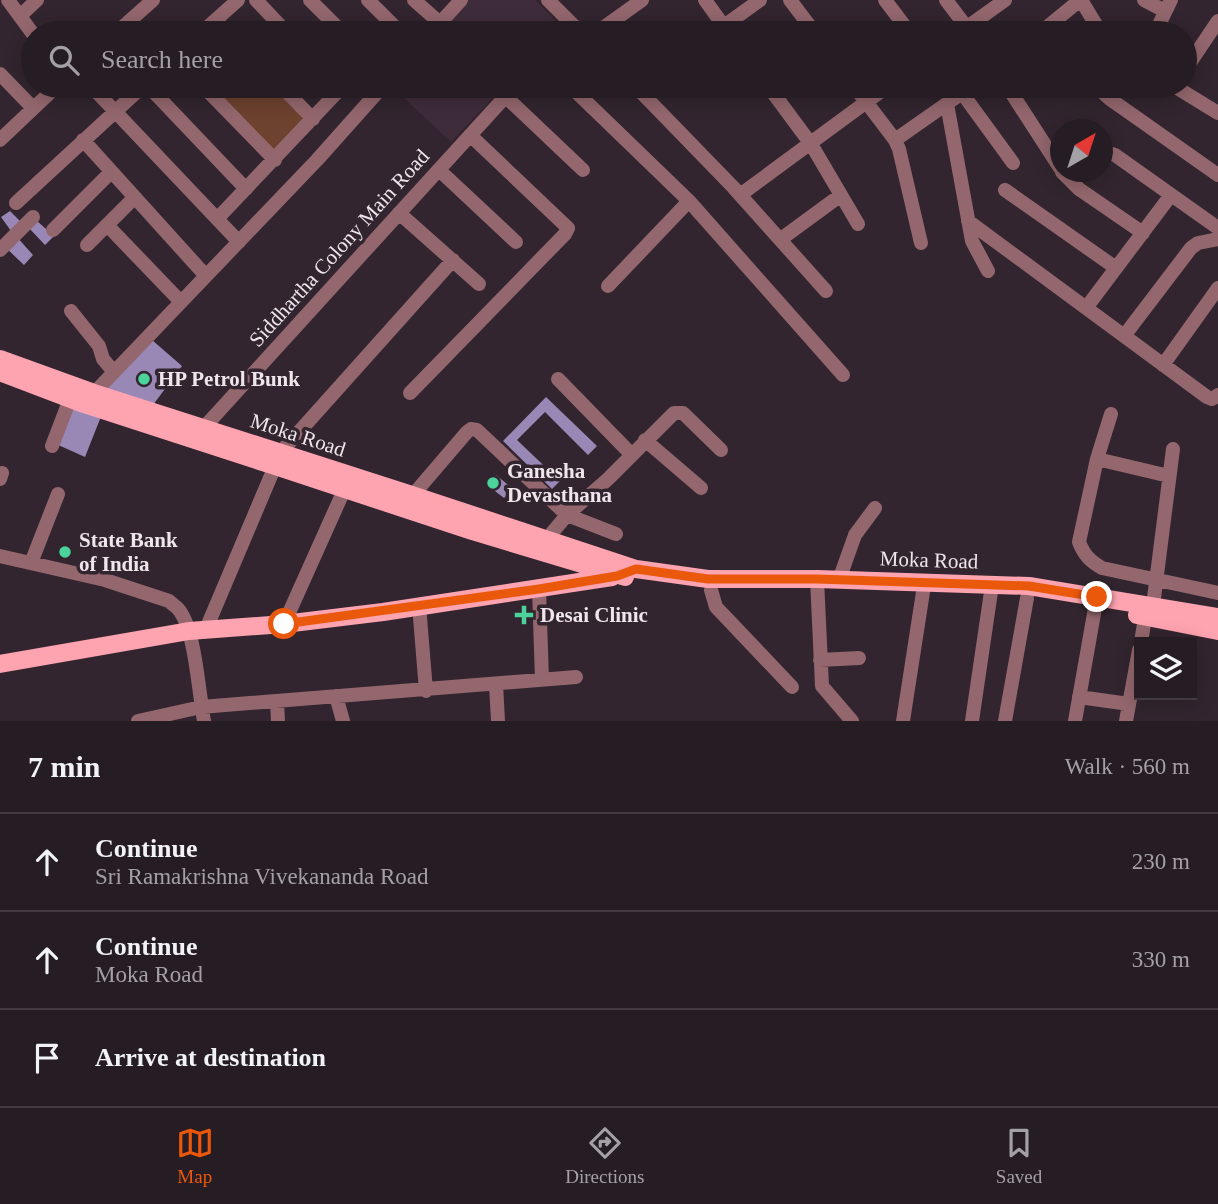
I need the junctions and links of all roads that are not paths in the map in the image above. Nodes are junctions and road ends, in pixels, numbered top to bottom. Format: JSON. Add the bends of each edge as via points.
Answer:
{"nodes":[{"id":1,"x":8,"y":0,"type":"edge"},
{"id":2,"x":37,"y":0,"type":"edge"},
{"id":3,"x":153,"y":0,"type":"edge"},
{"id":4,"x":238,"y":0,"type":"edge"},
{"id":5,"x":256,"y":0,"type":"edge"},
{"id":6,"x":310,"y":0,"type":"edge"},
{"id":7,"x":368,"y":0,"type":"edge"},
{"id":8,"x":414,"y":0,"type":"edge"},
{"id":9,"x":548,"y":0,"type":"edge"},
{"id":10,"x":642,"y":0,"type":"edge"},
{"id":11,"x":705,"y":0,"type":"edge"},
{"id":12,"x":760,"y":0,"type":"edge"},
{"id":13,"x":790,"y":0,"type":"edge"},
{"id":14,"x":885,"y":0,"type":"edge"},
{"id":15,"x":946,"y":0,"type":"edge"},
{"id":16,"x":1005,"y":0,"type":"edge"},
{"id":17,"x":1081,"y":0,"type":"edge"},
{"id":18,"x":1144,"y":0,"type":"edge"},
{"id":19,"x":459,"y":1,"type":"edge"},
{"id":20,"x":1168,"y":6,"type":"edge"},
{"id":21,"x":20,"y":16,"type":"junction"},
{"id":22,"x":216,"y":20,"type":"edge"},
{"id":23,"x":24,"y":21,"type":"edge"},
{"id":24,"x":129,"y":21,"type":"edge"},
{"id":25,"x":276,"y":21,"type":"edge"},
{"id":26,"x":331,"y":21,"type":"edge"},
{"id":27,"x":389,"y":21,"type":"edge"},
{"id":28,"x":430,"y":21,"type":"edge"},
{"id":29,"x":441,"y":21,"type":"edge"},
{"id":30,"x":565,"y":21,"type":"edge"},
{"id":31,"x":613,"y":21,"type":"edge"},
{"id":32,"x":720,"y":21,"type":"edge"},
{"id":33,"x":735,"y":21,"type":"edge"},
{"id":34,"x":806,"y":21,"type":"edge"},
{"id":35,"x":901,"y":21,"type":"edge"},
{"id":36,"x":960,"y":21,"type":"edge"},
{"id":37,"x":979,"y":21,"type":"edge"},
{"id":38,"x":1059,"y":21,"type":"edge"},
{"id":39,"x":1094,"y":21,"type":"edge"},
{"id":40,"x":1218,"y":21,"type":"edge"},
{"id":41,"x":1197,"y":52,"type":"edge"},
{"id":42,"x":3,"y":81,"type":"edge"},
{"id":43,"x":21,"y":97,"type":"edge"},
{"id":44,"x":22,"y":98,"type":"edge"},
{"id":45,"x":44,"y":98,"type":"edge"},
{"id":46,"x":103,"y":98,"type":"edge"},
{"id":47,"x":131,"y":98,"type":"edge"},
{"id":48,"x":157,"y":98,"type":"edge"},
{"id":49,"x":215,"y":98,"type":"edge"},
{"id":50,"x":293,"y":98,"type":"edge"},
{"id":51,"x":331,"y":98,"type":"edge"},
{"id":52,"x":372,"y":98,"type":"edge"},
{"id":53,"x":504,"y":98,"type":"edge"},
{"id":54,"x":516,"y":98,"type":"edge"},
{"id":55,"x":582,"y":98,"type":"edge"},
{"id":56,"x":647,"y":98,"type":"edge"},
{"id":57,"x":777,"y":98,"type":"edge"},
{"id":58,"x":863,"y":98,"type":"edge"},
{"id":59,"x":872,"y":98,"type":"edge"},
{"id":60,"x":956,"y":98,"type":"edge"},
{"id":61,"x":972,"y":98,"type":"edge"},
{"id":62,"x":1015,"y":98,"type":"edge"},
{"id":63,"x":1109,"y":98,"type":"edge"},
{"id":64,"x":1194,"y":98,"type":"edge"},
{"id":65,"x":866,"y":102,"type":"junction"},
{"id":66,"x":947,"y":104,"type":"junction"},
{"id":67,"x":33,"y":108,"type":"junction"},
{"id":68,"x":116,"y":111,"type":"junction"},
{"id":69,"x":1218,"y":113,"type":"edge"},
{"id":70,"x":313,"y":119,"type":"junction"},
{"id":71,"x":470,"y":135,"type":"junction"},
{"id":72,"x":0,"y":140,"type":"edge"},
{"id":73,"x":83,"y":140,"type":"junction"},
{"id":74,"x":895,"y":140,"type":"junction"},
{"id":75,"x":811,"y":144,"type":"junction"},
{"id":76,"x":1050,"y":148,"type":"edge"},
{"id":77,"x":1113,"y":154,"type":"edge"},
{"id":78,"x":275,"y":160,"type":"junction"},
{"id":79,"x":1013,"y":163,"type":"dead end"},
{"id":80,"x":439,"y":170,"type":"junction"},
{"id":81,"x":583,"y":170,"type":"dead end"},
{"id":82,"x":111,"y":172,"type":"junction"},
{"id":83,"x":1218,"y":174,"type":"edge"},
{"id":84,"x":1074,"y":182,"type":"edge"},
{"id":85,"x":246,"y":189,"type":"junction"},
{"id":86,"x":1005,"y":190,"type":"dead end"},
{"id":87,"x":740,"y":195,"type":"junction"},
{"id":88,"x":841,"y":195,"type":"junction"},
{"id":89,"x":1171,"y":195,"type":"junction"},
{"id":90,"x":135,"y":198,"type":"junction"},
{"id":91,"x":689,"y":201,"type":"junction"},
{"id":92,"x":16,"y":203,"type":"dead end"},
{"id":93,"x":399,"y":213,"type":"junction"},
{"id":94,"x":33,"y":217,"type":"dead end"},
{"id":95,"x":217,"y":219,"type":"junction"},
{"id":96,"x":968,"y":221,"type":"junction"},
{"id":97,"x":107,"y":225,"type":"junction"},
{"id":98,"x":858,"y":225,"type":"dead end"},
{"id":99,"x":1218,"y":228,"type":"edge"},
{"id":100,"x":53,"y":230,"type":"dead end"},
{"id":101,"x":1143,"y":233,"type":"junction"},
{"id":102,"x":780,"y":239,"type":"junction"},
{"id":103,"x":1218,"y":239,"type":"edge"},
{"id":104,"x":239,"y":242,"type":"junction"},
{"id":105,"x":516,"y":242,"type":"dead end"},
{"id":106,"x":921,"y":243,"type":"dead end"},
{"id":107,"x":87,"y":244,"type":"dead end"},
{"id":108,"x":0,"y":250,"type":"edge"},
{"id":109,"x":453,"y":260,"type":"junction"},
{"id":110,"x":1116,"y":268,"type":"junction"},
{"id":111,"x":988,"y":271,"type":"dead end"},
{"id":112,"x":206,"y":276,"type":"junction"},
{"id":113,"x":479,"y":284,"type":"dead end"},
{"id":114,"x":608,"y":286,"type":"dead end"},
{"id":115,"x":1218,"y":288,"type":"edge"},
{"id":116,"x":826,"y":291,"type":"dead end"},
{"id":117,"x":181,"y":302,"type":"junction"},
{"id":118,"x":1086,"y":308,"type":"junction"},
{"id":119,"x":71,"y":311,"type":"dead end"},
{"id":120,"x":1124,"y":337,"type":"junction"},
{"id":121,"x":0,"y":359,"type":"edge"},
{"id":122,"x":1163,"y":365,"type":"junction"},
{"id":123,"x":0,"y":372,"type":"edge"},
{"id":124,"x":114,"y":372,"type":"junction"},
{"id":125,"x":843,"y":376,"type":"dead end"},
{"id":126,"x":558,"y":379,"type":"dead end"},
{"id":127,"x":94,"y":393,"type":"junction"},
{"id":128,"x":411,"y":393,"type":"dead end"},
{"id":129,"x":1218,"y":395,"type":"edge"},
{"id":130,"x":71,"y":399,"type":"junction"},
{"id":131,"x":1111,"y":414,"type":"dead end"},
{"id":132,"x":198,"y":434,"type":"junction"},
{"id":133,"x":645,"y":440,"type":"junction"},
{"id":134,"x":52,"y":446,"type":"dead end"},
{"id":135,"x":1173,"y":449,"type":"dead end"},
{"id":136,"x":721,"y":450,"type":"dead end"},
{"id":137,"x":631,"y":454,"type":"junction"},
{"id":138,"x":278,"y":459,"type":"junction"},
{"id":139,"x":1097,"y":459,"type":"junction"},
{"id":140,"x":1169,"y":476,"type":"junction"},
{"id":141,"x":345,"y":488,"type":"junction"},
{"id":142,"x":701,"y":488,"type":"dead end"},
{"id":143,"x":58,"y":494,"type":"dead end"},
{"id":144,"x":413,"y":495,"type":"junction"},
{"id":145,"x":875,"y":508,"type":"dead end"},
{"id":146,"x":567,"y":515,"type":"junction"},
{"id":147,"x":616,"y":534,"type":"dead end"},
{"id":148,"x":546,"y":540,"type":"junction"},
{"id":149,"x":0,"y":556,"type":"edge"},
{"id":150,"x":581,"y":558,"type":"junction"},
{"id":151,"x":32,"y":564,"type":"junction"},
{"id":152,"x":636,"y":569,"type":"junction"},
{"id":153,"x":617,"y":576,"type":"junction"},
{"id":154,"x":839,"y":580,"type":"junction"},
{"id":155,"x":1158,"y":581,"type":"junction"},
{"id":156,"x":818,"y":585,"type":"junction"},
{"id":157,"x":539,"y":589,"type":"junction"},
{"id":158,"x":711,"y":590,"type":"junction"},
{"id":159,"x":992,"y":590,"type":"junction"},
{"id":160,"x":923,"y":593,"type":"junction"},
{"id":161,"x":1218,"y":593,"type":"edge"},
{"id":162,"x":1027,"y":598,"type":"junction"},
{"id":163,"x":419,"y":605,"type":"junction"},
{"id":164,"x":1095,"y":608,"type":"junction"},
{"id":165,"x":1149,"y":609,"type":"junction"},
{"id":166,"x":1218,"y":617,"type":"edge"},
{"id":167,"x":284,"y":624,"type":"junction"},
{"id":168,"x":210,"y":629,"type":"junction"},
{"id":169,"x":189,"y":631,"type":"junction"},
{"id":170,"x":1218,"y":631,"type":"edge"},
{"id":171,"x":1142,"y":637,"type":"edge"},
{"id":172,"x":859,"y":659,"type":"dead end"},
{"id":173,"x":820,"y":660,"type":"junction"},
{"id":174,"x":0,"y":664,"type":"edge"},
{"id":175,"x":1134,"y":676,"type":"edge"},
{"id":176,"x":576,"y":677,"type":"dead end"},
{"id":177,"x":542,"y":680,"type":"junction"},
{"id":178,"x":496,"y":684,"type":"junction"},
{"id":179,"x":792,"y":687,"type":"dead end"},
{"id":180,"x":426,"y":691,"type":"junction"},
{"id":181,"x":336,"y":696,"type":"junction"},
{"id":182,"x":1079,"y":697,"type":"junction"},
{"id":183,"x":277,"y":701,"type":"junction"},
{"id":184,"x":1129,"y":704,"type":"junction"},
{"id":185,"x":203,"y":714,"type":"edge"},
{"id":186,"x":138,"y":721,"type":"edge"},
{"id":187,"x":278,"y":721,"type":"edge"},
{"id":188,"x":343,"y":721,"type":"edge"},
{"id":189,"x":499,"y":721,"type":"edge"},
{"id":190,"x":852,"y":721,"type":"edge"},
{"id":191,"x":903,"y":721,"type":"edge"},
{"id":192,"x":972,"y":721,"type":"edge"},
{"id":193,"x":1005,"y":721,"type":"edge"},
{"id":194,"x":1074,"y":721,"type":"edge"},
{"id":195,"x":1126,"y":721,"type":"edge"}],
"edges":[{"from":1,"to":21,"type":"street"},
{"from":2,"to":21,"type":"street"},
{"from":3,"to":24,"type":"street"},
{"from":4,"to":22,"type":"street"},
{"from":5,"to":25,"type":"street"},
{"from":6,"to":26,"type":"street"},
{"from":7,"to":27,"type":"street"},
{"from":8,"to":28,"type":"street"},
{"from":9,"to":30,"type":"street"},
{"from":10,"to":31,"type":"street"},
{"from":11,"to":32,"type":"street"},
{"from":12,"to":33,"type":"street"},
{"from":13,"to":34,"type":"street"},
{"from":14,"to":35,"type":"street"},
{"from":15,"to":36,"type":"street"},
{"from":16,"to":37,"type":"street"},
{"from":17,"to":38,"type":"street"},
{"from":17,"to":39,"type":"street"},
{"from":18,"to":20,"type":"street"},
{"from":19,"to":29,"type":"street"},
{"from":21,"to":23,"type":"street"},
{"from":40,"to":41,"type":"street"},
{"from":42,"to":43,"type":"street"},
{"from":44,"to":67,"type":"street"},
{"from":45,"to":67,"type":"street"},
{"from":46,"to":68,"type":"street"},
{"from":47,"to":68,"type":"street"},
{"from":48,"to":85,"type":"street"},
{"from":49,"to":78,"type":"street"},
{"from":50,"to":70,"type":"street"},
{"from":51,"to":70,"type":"street"},
{"from":52,"to":104,"type":"street"},
{"from":53,"to":71,"type":"street","name":"Siddhartha Colony Main Road"},
{"from":54,"to":81,"type":"street"},
{"from":55,"to":91,"type":"street"},
{"from":56,"to":87,"type":"street"},
{"from":57,"to":75,"type":"street"},
{"from":58,"to":65,"type":"street"},
{"from":59,"to":65,"type":"street"},
{"from":60,"to":66,"type":"street"},
{"from":61,"to":79,"type":"street"},
{"from":62,"to":76,"type":"street"},
{"from":63,"to":83,"type":"street"},
{"from":64,"to":69,"type":"street"},
{"from":65,"to":74,"type":"street"},
{"from":65,"to":75,"type":"street"},
{"from":66,"to":74,"type":"street"},
{"from":66,"to":96,"type":"street"},
{"from":67,"to":72,"type":"street"},
{"from":68,"to":73,"type":"street"},
{"from":68,"to":95,"type":"street"},
{"from":70,"to":78,"type":"street"},
{"from":71,"to":80,"type":"street","name":"Siddhartha Colony Main Road"},
{"from":71,"to":128,"type":"street","via":[[568,228]]},
{"from":73,"to":82,"type":"street"},
{"from":73,"to":92,"type":"street"},
{"from":74,"to":106,"type":"street"},
{"from":75,"to":87,"type":"street"},
{"from":75,"to":88,"type":"street"},
{"from":77,"to":89,"type":"street"},
{"from":78,"to":85,"type":"street"},
{"from":80,"to":93,"type":"street","name":"Siddhartha Colony Main Road"},
{"from":80,"to":105,"type":"street"},
{"from":82,"to":90,"type":"street"},
{"from":82,"to":100,"type":"street"},
{"from":84,"to":101,"type":"street"},
{"from":85,"to":95,"type":"street"},
{"from":86,"to":110,"type":"street"},
{"from":87,"to":102,"type":"street"},
{"from":88,"to":98,"type":"street"},
{"from":88,"to":102,"type":"street"},
{"from":89,"to":99,"type":"street"},
{"from":89,"to":101,"type":"street"},
{"from":90,"to":97,"type":"street"},
{"from":90,"to":112,"type":"street"},
{"from":91,"to":114,"type":"street"},
{"from":91,"to":125,"type":"street"},
{"from":93,"to":109,"type":"street"},
{"from":93,"to":132,"type":"street","name":"Siddhartha Colony Main Road"},
{"from":94,"to":108,"type":"street"},
{"from":95,"to":104,"type":"street"},
{"from":96,"to":111,"type":"street"},
{"from":96,"to":118,"type":"street"},
{"from":97,"to":107,"type":"street"},
{"from":97,"to":117,"type":"street"},
{"from":101,"to":110,"type":"street"},
{"from":102,"to":116,"type":"street"},
{"from":103,"to":120,"type":"street","via":[[1191,248]]},
{"from":104,"to":112,"type":"street"},
{"from":109,"to":113,"type":"street"},
{"from":109,"to":138,"type":"street"},
{"from":110,"to":118,"type":"street"},
{"from":112,"to":117,"type":"street"},
{"from":115,"to":122,"type":"street"},
{"from":117,"to":124,"type":"street"},
{"from":118,"to":120,"type":"street"},
{"from":119,"to":124,"type":"street"},
{"from":120,"to":122,"type":"street"},
{"from":121,"to":127,"type":"main road","name":"Moka Road"},
{"from":122,"to":129,"type":"street","via":[[1207,397]]},
{"from":123,"to":130,"type":"main road","name":"Moka Road"},
{"from":124,"to":127,"type":"street"},
{"from":126,"to":137,"type":"street"},
{"from":127,"to":132,"type":"main road","name":"Moka Road"},
{"from":130,"to":132,"type":"main road","name":"Moka Road"},
{"from":130,"to":134,"type":"street"},
{"from":131,"to":139,"type":"street"},
{"from":132,"to":138,"type":"main road","name":"Moka Road"},
{"from":133,"to":136,"type":"street","via":[[674,413],[683,413]]},
{"from":133,"to":137,"type":"street"},
{"from":133,"to":142,"type":"street"},
{"from":135,"to":140,"type":"street"},
{"from":137,"to":146,"type":"street"},
{"from":138,"to":141,"type":"main road","name":"Moka Road"},
{"from":138,"to":144,"type":"main road","name":"Moka Road"},
{"from":138,"to":168,"type":"street","via":[[209,622]]},
{"from":139,"to":140,"type":"street"},
{"from":139,"to":155,"type":"street","via":[[1079,542],[1084,554],[1102,568]]},
{"from":140,"to":155,"type":"street"},
{"from":141,"to":150,"type":"main road","name":"Moka Road"},
{"from":141,"to":167,"type":"street"},
{"from":143,"to":151,"type":"street"},
{"from":144,"to":146,"type":"street","via":[[471,429]]},
{"from":144,"to":148,"type":"main road","name":"Moka Road"},
{"from":145,"to":154,"type":"street","via":[[855,535]]},
{"from":146,"to":147,"type":"street"},
{"from":146,"to":148,"type":"street"},
{"from":148,"to":150,"type":"main road","name":"Moka Road"},
{"from":149,"to":151,"type":"street"},
{"from":150,"to":152,"type":"main road","name":"Moka Road"},
{"from":150,"to":153,"type":"main road"},
{"from":151,"to":169,"type":"street","via":[[105,580],[169,601],[182,613]]},
{"from":152,"to":153,"type":"main road"},
{"from":152,"to":156,"type":"main road","name":"Moka Road","via":[[708,579]]},
{"from":153,"to":157,"type":"main road"},
{"from":153,"to":158,"type":"main road","name":"Moka Road"},
{"from":154,"to":156,"type":"main road","name":"Moka Road"},
{"from":154,"to":159,"type":"main road","name":"Moka Road"},
{"from":155,"to":161,"type":"street"},
{"from":155,"to":165,"type":"street"},
{"from":156,"to":158,"type":"main road","name":"Moka Road"},
{"from":156,"to":160,"type":"main road","name":"Moka Road"},
{"from":156,"to":173,"type":"street"},
{"from":157,"to":163,"type":"main road"},
{"from":157,"to":177,"type":"street"},
{"from":158,"to":179,"type":"street","via":[[716,607]]},
{"from":159,"to":160,"type":"main road","name":"Moka Road"},
{"from":159,"to":162,"type":"main road","name":"Moka Road"},
{"from":159,"to":165,"type":"main road","name":"Moka Road","via":[[1029,586]]},
{"from":159,"to":192,"type":"street"},
{"from":160,"to":191,"type":"street"},
{"from":162,"to":164,"type":"main road","name":"Moka Road"},
{"from":162,"to":193,"type":"street"},
{"from":163,"to":167,"type":"main road"},
{"from":163,"to":180,"type":"street"},
{"from":164,"to":165,"type":"main road","name":"Moka Road"},
{"from":164,"to":182,"type":"street"},
{"from":165,"to":166,"type":"main road","name":"Moka Road"},
{"from":165,"to":170,"type":"main road","name":"Moka Road"},
{"from":165,"to":171,"type":"street"},
{"from":167,"to":168,"type":"main road"},
{"from":168,"to":169,"type":"main road"},
{"from":169,"to":174,"type":"main road"},
{"from":169,"to":185,"type":"street"},
{"from":172,"to":173,"type":"street"},
{"from":173,"to":190,"type":"street","via":[[822,685]]},
{"from":175,"to":184,"type":"street"},
{"from":176,"to":177,"type":"street"},
{"from":177,"to":178,"type":"street"},
{"from":178,"to":180,"type":"street"},
{"from":178,"to":189,"type":"street"},
{"from":180,"to":181,"type":"street"},
{"from":181,"to":183,"type":"street"},
{"from":181,"to":188,"type":"street"},
{"from":182,"to":184,"type":"street"},
{"from":182,"to":194,"type":"street"},
{"from":183,"to":185,"type":"street"},
{"from":183,"to":187,"type":"street"},
{"from":184,"to":195,"type":"street"},
{"from":185,"to":186,"type":"street"}]}
